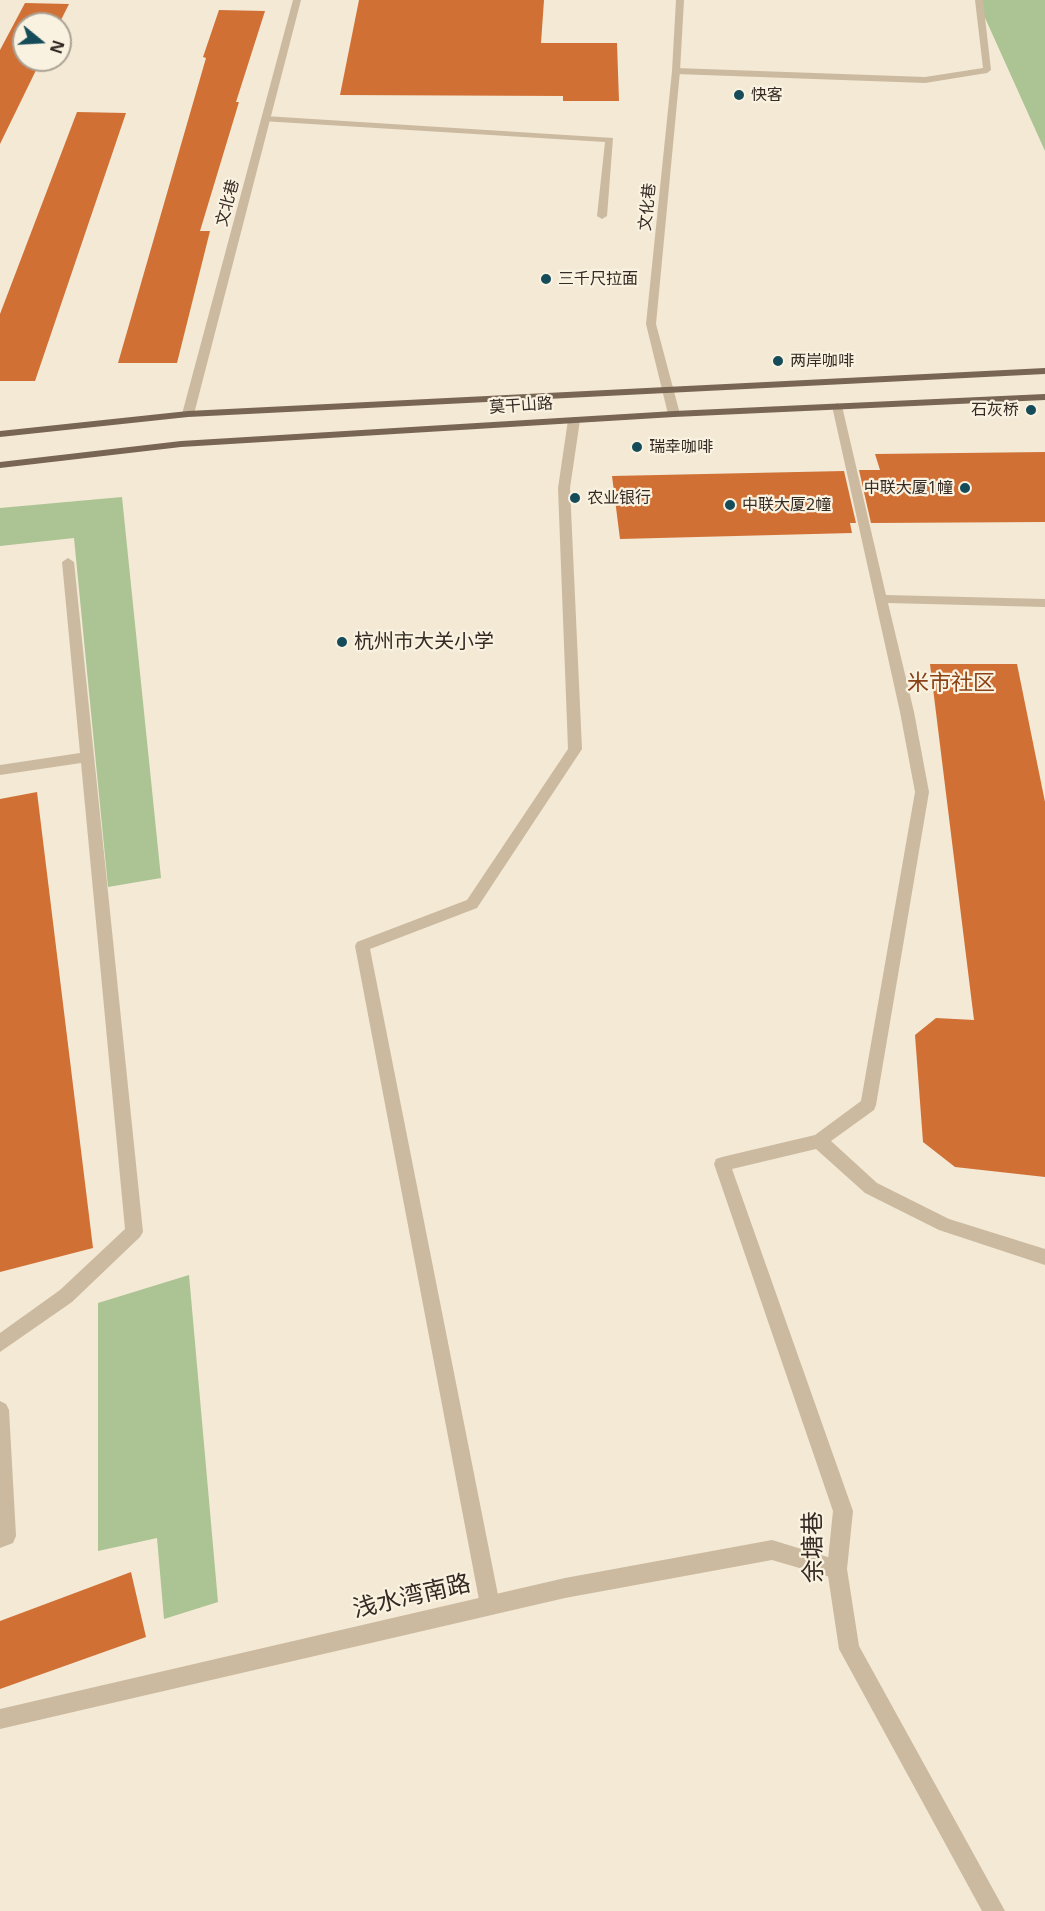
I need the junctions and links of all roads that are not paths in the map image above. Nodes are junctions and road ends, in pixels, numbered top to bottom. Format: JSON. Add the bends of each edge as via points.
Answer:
{"nodes":[{"id":1,"x":297,"y":0,"type":"edge"},
{"id":2,"x":680,"y":0,"type":"edge"},
{"id":3,"x":979,"y":0,"type":"edge"},
{"id":4,"x":676,"y":71,"type":"junction"},
{"id":5,"x":265,"y":119,"type":"junction"},
{"id":6,"x":602,"y":216,"type":"dead end"},
{"id":7,"x":1045,"y":371,"type":"edge"},
{"id":8,"x":668,"y":390,"type":"junction"},
{"id":9,"x":1045,"y":397,"type":"edge"},
{"id":10,"x":837,"y":406,"type":"junction"},
{"id":11,"x":188,"y":414,"type":"junction"},
{"id":12,"x":675,"y":414,"type":"junction"},
{"id":13,"x":574,"y":420,"type":"junction"},
{"id":14,"x":0,"y":434,"type":"edge"},
{"id":15,"x":0,"y":465,"type":"edge"},
{"id":16,"x":68,"y":562,"type":"dead end"},
{"id":17,"x":881,"y":599,"type":"junction"},
{"id":18,"x":1045,"y":603,"type":"edge"},
{"id":19,"x":87,"y":757,"type":"junction"},
{"id":20,"x":0,"y":770,"type":"edge"},
{"id":21,"x":819,"y":1141,"type":"junction"},
{"id":22,"x":1045,"y":1257,"type":"edge"},
{"id":23,"x":0,"y":1344,"type":"edge"},
{"id":24,"x":0,"y":1410,"type":"edge"},
{"id":25,"x":0,"y":1538,"type":"edge"},
{"id":26,"x":837,"y":1569,"type":"junction"},
{"id":27,"x":489,"y":1605,"type":"junction"},
{"id":28,"x":0,"y":1719,"type":"edge"},
{"id":29,"x":994,"y":1911,"type":"edge"}],
"edges":[{"from":1,"to":5,"type":"street","name":"文北巷"},
{"from":2,"to":4,"type":"street","name":"文化巷"},
{"from":3,"to":4,"type":"street","via":[[987,70],[925,81]]},
{"from":4,"to":8,"type":"street","name":"文化巷","via":[[651,324]]},
{"from":5,"to":6,"type":"street","via":[[610,140]]},
{"from":5,"to":11,"type":"street","name":"文北巷"},
{"from":7,"to":8,"type":"main road","name":"莫干山路"},
{"from":8,"to":11,"type":"main road","name":"莫干山路"},
{"from":8,"to":12,"type":"street","name":"文化巷"},
{"from":9,"to":10,"type":"main road","name":"莫干山路"},
{"from":10,"to":12,"type":"main road","name":"莫干山路"},
{"from":10,"to":17,"type":"street"},
{"from":11,"to":14,"type":"main road","name":"莫干山路"},
{"from":12,"to":13,"type":"main road","name":"莫干山路"},
{"from":13,"to":15,"type":"main road","name":"莫干山路","via":[[181,444]]},
{"from":13,"to":27,"type":"street","via":[[564,488],[575,749],[471,904],[362,946]]},
{"from":16,"to":19,"type":"street"},
{"from":17,"to":18,"type":"street"},
{"from":17,"to":21,"type":"street","via":[[922,792],[868,1105]]},
{"from":19,"to":20,"type":"street"},
{"from":19,"to":23,"type":"street","via":[[134,1232],[66,1296]]},
{"from":21,"to":22,"type":"street","via":[[871,1188],[945,1225]]},
{"from":21,"to":26,"type":"street","name":"余塘巷","via":[[722,1164],[843,1511]]},
{"from":24,"to":25,"type":"street","via":[[6,1536]]},
{"from":26,"to":27,"type":"street","name":"浅水湾南路","via":[[772,1550]]},
{"from":26,"to":29,"type":"street","name":"余塘巷","via":[[849,1649]]},
{"from":27,"to":28,"type":"street","name":"浅水湾南路"}]}
